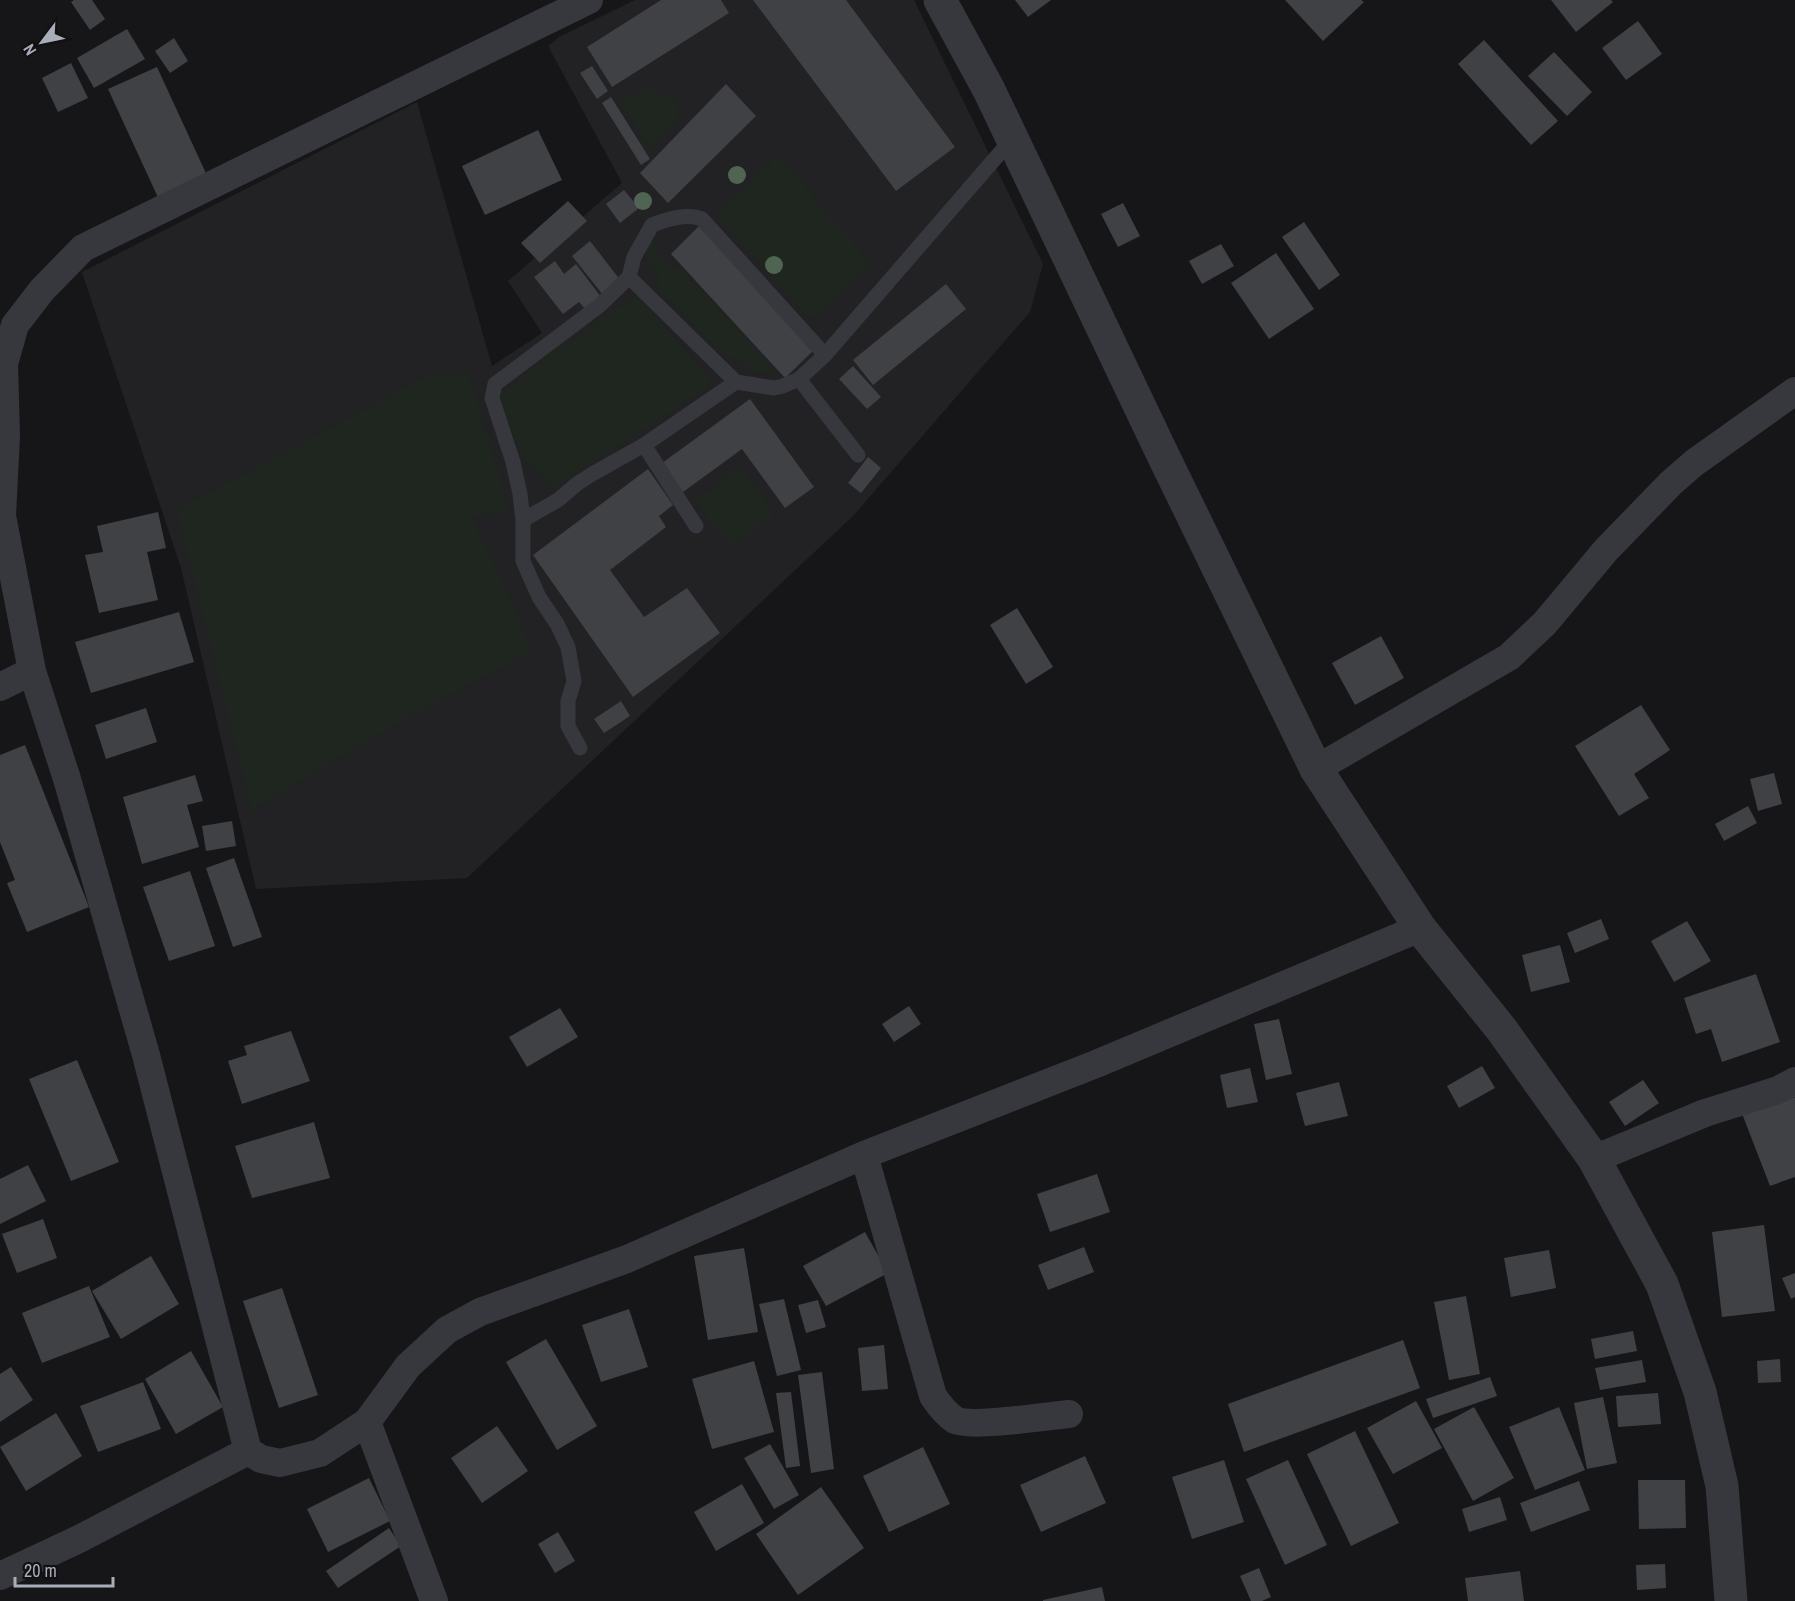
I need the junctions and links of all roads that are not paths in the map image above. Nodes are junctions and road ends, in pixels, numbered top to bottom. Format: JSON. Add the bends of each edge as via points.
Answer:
{"nodes":[{"id":1,"x":589,"y":0,"type":"edge"},
{"id":2,"x":940,"y":0,"type":"edge"},
{"id":3,"x":1012,"y":139,"type":"junction"},
{"id":4,"x":629,"y":277,"type":"junction"},
{"id":5,"x":825,"y":355,"type":"junction"},
{"id":6,"x":799,"y":379,"type":"junction"},
{"id":7,"x":736,"y":382,"type":"junction"},
{"id":8,"x":1795,"y":391,"type":"edge"},
{"id":9,"x":644,"y":445,"type":"junction"},
{"id":10,"x":858,"y":455,"type":"dead end"},
{"id":11,"x":1,"y":516,"type":"edge"},
{"id":12,"x":523,"y":520,"type":"junction"},
{"id":13,"x":696,"y":526,"type":"dead end"},
{"id":14,"x":32,"y":671,"type":"junction"},
{"id":15,"x":0,"y":687,"type":"edge"},
{"id":16,"x":580,"y":748,"type":"dead end"},
{"id":17,"x":1316,"y":769,"type":"junction"},
{"id":18,"x":1420,"y":928,"type":"junction"},
{"id":19,"x":1795,"y":1081,"type":"edge"},
{"id":20,"x":864,"y":1155,"type":"junction"},
{"id":21,"x":1594,"y":1158,"type":"junction"},
{"id":22,"x":1069,"y":1414,"type":"dead end"},
{"id":23,"x":368,"y":1422,"type":"junction"},
{"id":24,"x":248,"y":1451,"type":"junction"},
{"id":25,"x":0,"y":1576,"type":"edge"},
{"id":26,"x":434,"y":1601,"type":"edge"},
{"id":27,"x":1731,"y":1601,"type":"edge"}],
"edges":[{"from":1,"to":11,"type":"street","via":[[83,248],[42,290],[12,334],[4,364],[6,436]]},
{"from":2,"to":3,"type":"street"},
{"from":3,"to":5,"type":"lane"},
{"from":3,"to":17,"type":"street"},
{"from":4,"to":5,"type":"lane","via":[[634,257],[652,225],[667,219],[702,219]]},
{"from":4,"to":7,"type":"lane"},
{"from":4,"to":12,"type":"lane","via":[[599,306],[495,384],[492,398],[513,462]]},
{"from":5,"to":6,"type":"lane"},
{"from":6,"to":7,"type":"lane","via":[[774,388]]},
{"from":6,"to":10,"type":"lane"},
{"from":7,"to":9,"type":"lane"},
{"from":8,"to":17,"type":"street","via":[[1671,483],[1606,550],[1545,623],[1509,657]]},
{"from":9,"to":12,"type":"lane","via":[[594,472],[558,500]]},
{"from":9,"to":13,"type":"lane"},
{"from":11,"to":14,"type":"street"},
{"from":12,"to":16,"type":"lane","via":[[523,561],[568,647],[574,681],[568,701],[568,726]]},
{"from":14,"to":15,"type":"street"},
{"from":14,"to":24,"type":"street","via":[[68,779],[142,1044]]},
{"from":17,"to":18,"type":"street"},
{"from":18,"to":20,"type":"street","via":[[1096,1064]]},
{"from":18,"to":21,"type":"street","via":[[1502,1030]]},
{"from":19,"to":21,"type":"street"},
{"from":20,"to":22,"type":"street","via":[[933,1396],[942,1409],[957,1421]]},
{"from":20,"to":23,"type":"street","via":[[627,1259],[480,1312],[447,1330],[408,1366]]},
{"from":21,"to":27,"type":"street","via":[[1662,1284],[1700,1392],[1722,1486]]},
{"from":23,"to":24,"type":"street","via":[[321,1453],[280,1463]]},
{"from":23,"to":26,"type":"street"},
{"from":24,"to":25,"type":"street"}]}
